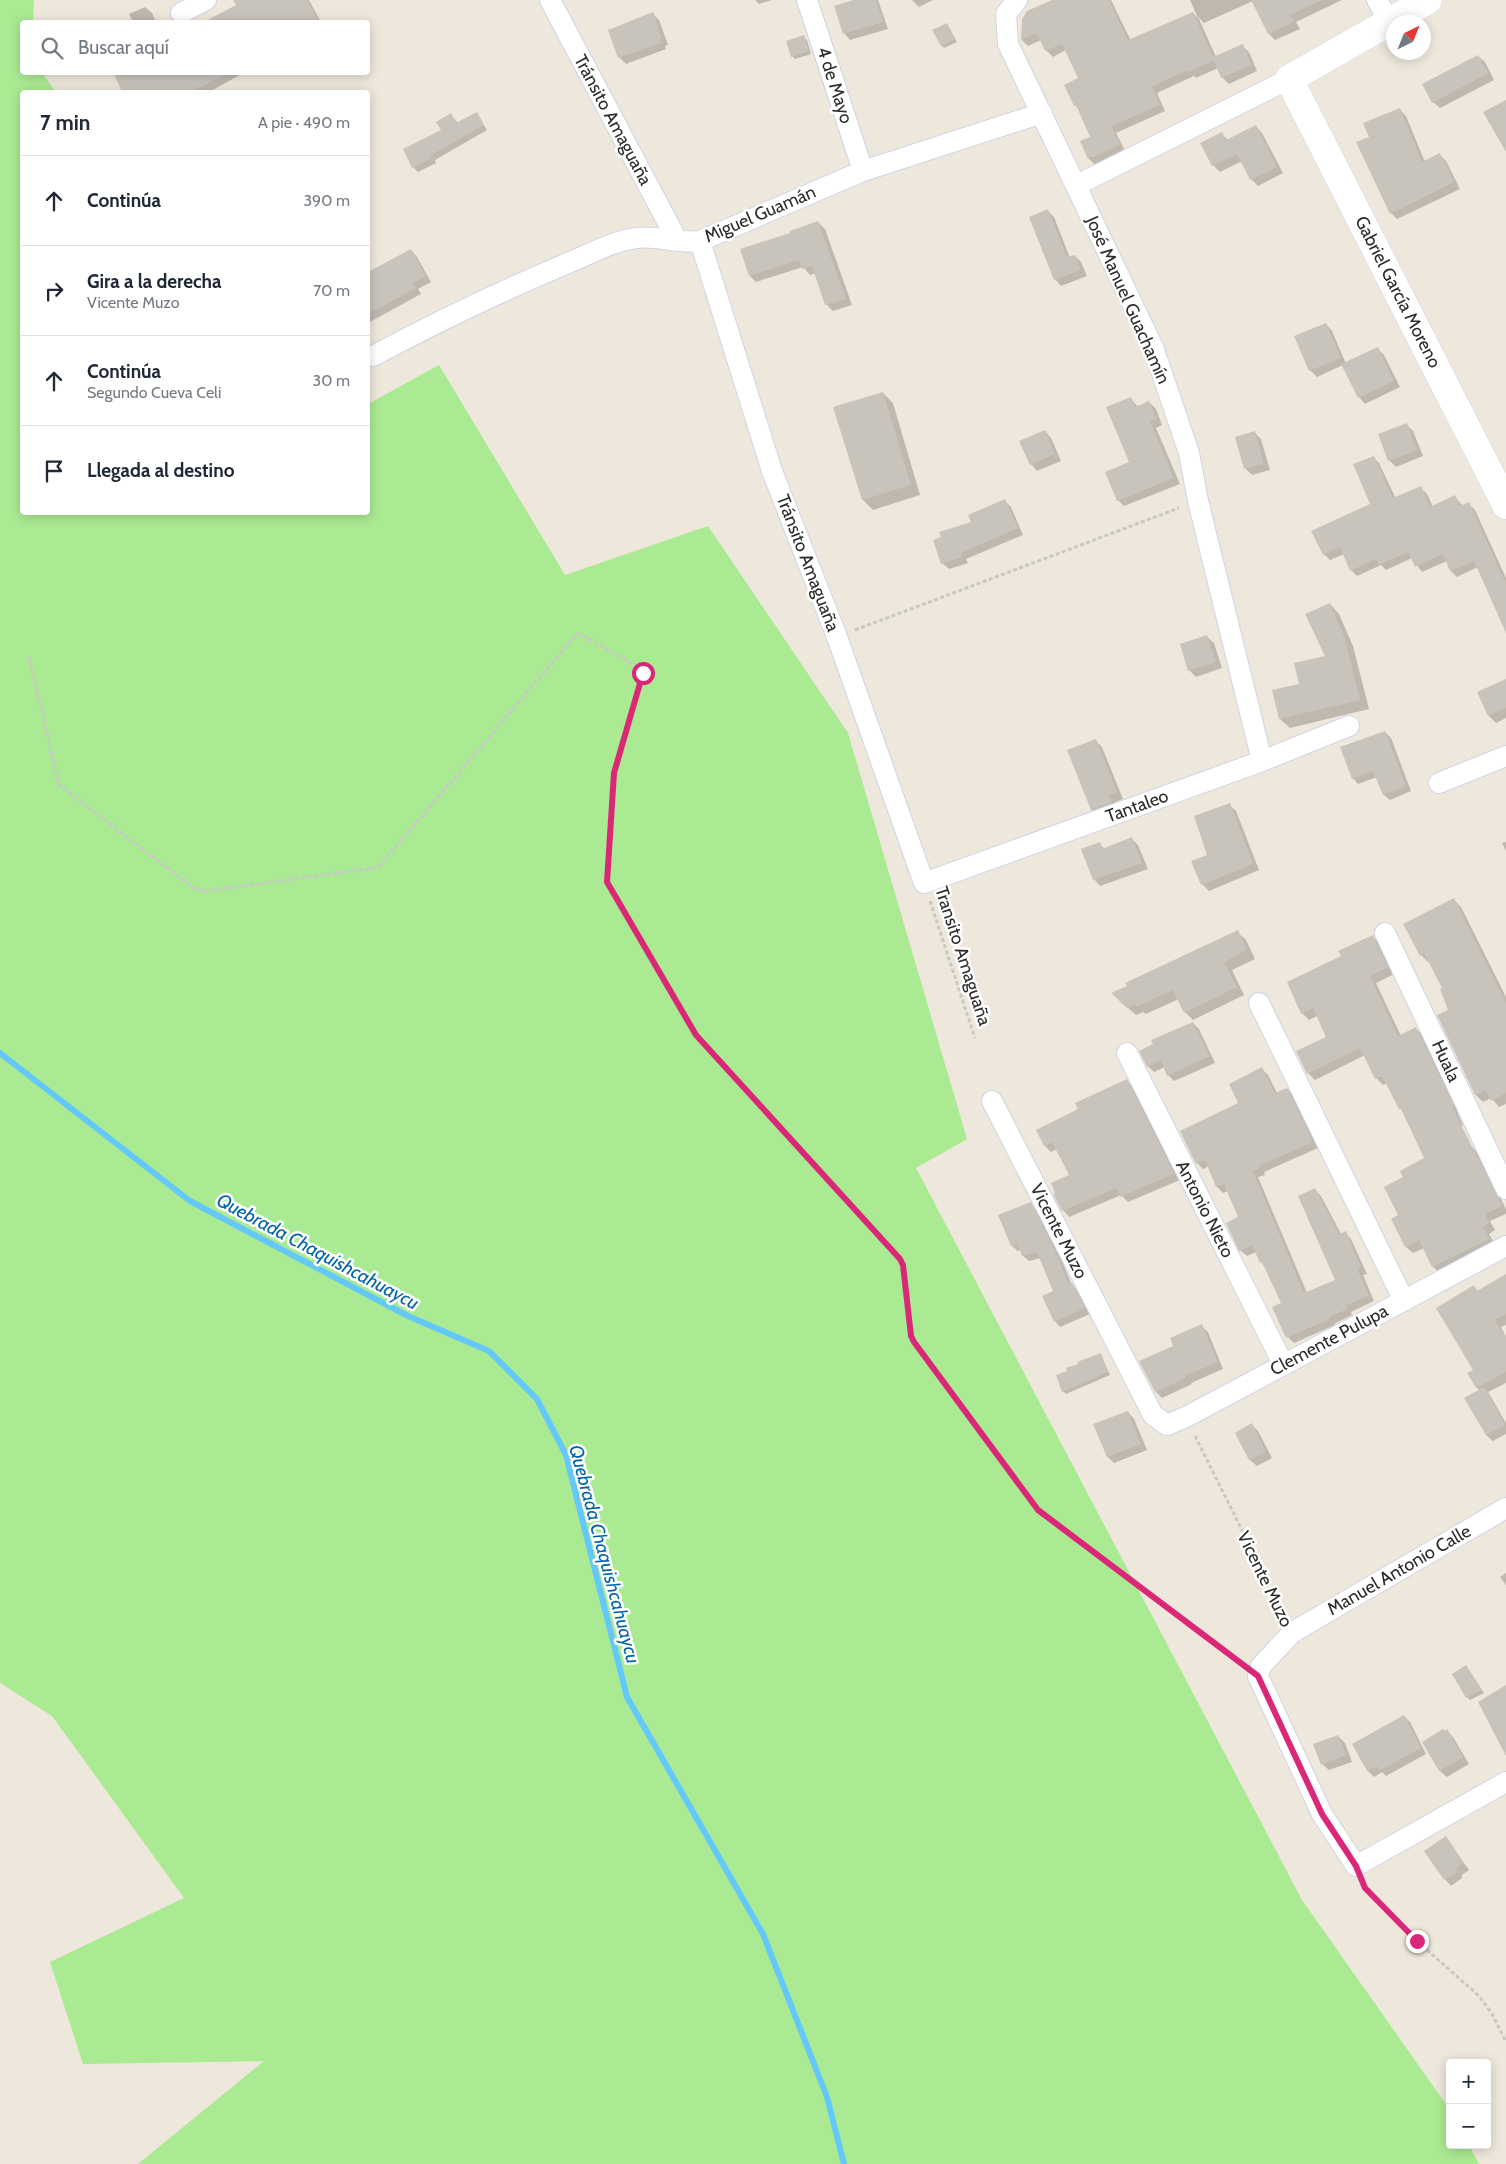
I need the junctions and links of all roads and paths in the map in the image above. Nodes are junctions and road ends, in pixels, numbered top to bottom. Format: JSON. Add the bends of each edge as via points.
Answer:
{"nodes":[{"id":1,"x":206,"y":0,"type":"edge"},
{"id":2,"x":550,"y":0,"type":"edge"},
{"id":3,"x":807,"y":0,"type":"edge"},
{"id":4,"x":1017,"y":0,"type":"edge"},
{"id":5,"x":1428,"y":0,"type":"edge"},
{"id":6,"x":1383,"y":11,"type":"edge"},
{"id":7,"x":181,"y":13,"type":"dead end"},
{"id":8,"x":1289,"y":79,"type":"junction"},
{"id":9,"x":1042,"y":113,"type":"junction"},
{"id":10,"x":863,"y":171,"type":"junction"},
{"id":11,"x":1077,"y":185,"type":"junction"},
{"id":12,"x":677,"y":240,"type":"junction"},
{"id":13,"x":700,"y":241,"type":"junction"},
{"id":14,"x":373,"y":356,"type":"dead end"},
{"id":15,"x":1198,"y":501,"type":"junction"},
{"id":16,"x":1506,"y":505,"type":"edge"},
{"id":17,"x":838,"y":637,"type":"junction"},
{"id":18,"x":29,"y":657,"type":"dead end"},
{"id":19,"x":1349,"y":726,"type":"dead end"},
{"id":20,"x":1506,"y":756,"type":"edge"},
{"id":21,"x":1262,"y":761,"type":"junction"},
{"id":22,"x":1440,"y":783,"type":"dead end"},
{"id":23,"x":924,"y":882,"type":"junction"},
{"id":24,"x":1385,"y":933,"type":"dead end"},
{"id":25,"x":1259,"y":1003,"type":"dead end"},
{"id":26,"x":975,"y":1038,"type":"dead end"},
{"id":27,"x":1127,"y":1053,"type":"dead end"},
{"id":28,"x":992,"y":1101,"type":"dead end"},
{"id":29,"x":1506,"y":1190,"type":"edge"},
{"id":30,"x":1506,"y":1246,"type":"edge"},
{"id":31,"x":1404,"y":1300,"type":"junction"},
{"id":32,"x":1283,"y":1364,"type":"junction"},
{"id":33,"x":1154,"y":1415,"type":"joint"},
{"id":34,"x":1186,"y":1417,"type":"junction"},
{"id":35,"x":1506,"y":1508,"type":"edge"},
{"id":36,"x":1293,"y":1632,"type":"junction"},
{"id":37,"x":1258,"y":1676,"type":"junction"},
{"id":38,"x":1506,"y":1782,"type":"edge"},
{"id":39,"x":1356,"y":1866,"type":"junction"},
{"id":40,"x":1506,"y":2042,"type":"edge"}],
"edges":[{"from":1,"to":7,"type":"street"},
{"from":2,"to":12,"type":"street","name":"Tránsito Amaguaña"},
{"from":3,"to":10,"type":"street","name":"4 de Mayo"},
{"from":4,"to":9,"type":"street","name":"José Manuel Guachamín","via":[[1006,14],[1008,44]]},
{"from":5,"to":6,"type":"street"},
{"from":6,"to":8,"type":"street"},
{"from":8,"to":11,"type":"street"},
{"from":8,"to":16,"type":"street","name":"Gabriel García Moreno"},
{"from":9,"to":10,"type":"street","name":"Miguel Guamán"},
{"from":9,"to":11,"type":"street","name":"José Manuel Guachamín"},
{"from":10,"to":13,"type":"street","name":"Miguel Guamán"},
{"from":11,"to":15,"type":"street","name":"José Manuel Guachamín","via":[[1153,347],[1189,453]]},
{"from":12,"to":13,"type":"street","name":"Miguel Guamán","via":[[686,243]]},
{"from":12,"to":14,"type":"street","name":"Miguel Guamán","via":[[637,238],[617,243],[478,302]]},
{"from":13,"to":17,"type":"street","name":"Tránsito Amaguaña","via":[[772,471]]},
{"from":15,"to":17,"type":"path"},
{"from":15,"to":21,"type":"street","name":"José Manuel Guachamín"},
{"from":17,"to":23,"type":"street","name":"Tránsito Amaguaña"},
{"from":18,"to":37,"type":"path","via":[[59,785],[194,888],[206,891],[374,868],[575,636],[580,634],[635,664],[643,673],[614,773],[607,882],[696,1035],[900,1259],[914,1342],[1038,1510]]},
{"from":19,"to":21,"type":"street","name":"Tantaleo"},
{"from":20,"to":22,"type":"street"},
{"from":21,"to":23,"type":"street","name":"Tantaleo"},
{"from":23,"to":26,"type":"path","name":"Transito Amaguaña"},
{"from":24,"to":29,"type":"street","name":"Huala"},
{"from":25,"to":31,"type":"street"},
{"from":27,"to":32,"type":"street","name":"Antonio Nieto"},
{"from":28,"to":33,"type":"street","name":"Vicente Muzo"},
{"from":30,"to":31,"type":"street","name":"Clemente Pulupa"},
{"from":31,"to":32,"type":"street","name":"Clemente Pulupa"},
{"from":32,"to":34,"type":"street","name":"Clemente Pulupa"},
{"from":33,"to":34,"type":"street","name":"Clemente Pulupa","via":[[1167,1425]]},
{"from":34,"to":36,"type":"path","name":"Vicente Muzo"},
{"from":35,"to":36,"type":"street","name":"Manuel Antonio Calle"},
{"from":36,"to":37,"type":"street","name":"Vicente Muzo","via":[[1261,1666]]},
{"from":37,"to":39,"type":"street","via":[[1322,1814]]},
{"from":38,"to":39,"type":"street"},
{"from":39,"to":40,"type":"path","via":[[1365,1888],[1417,1941],[1480,1996]]}]}
